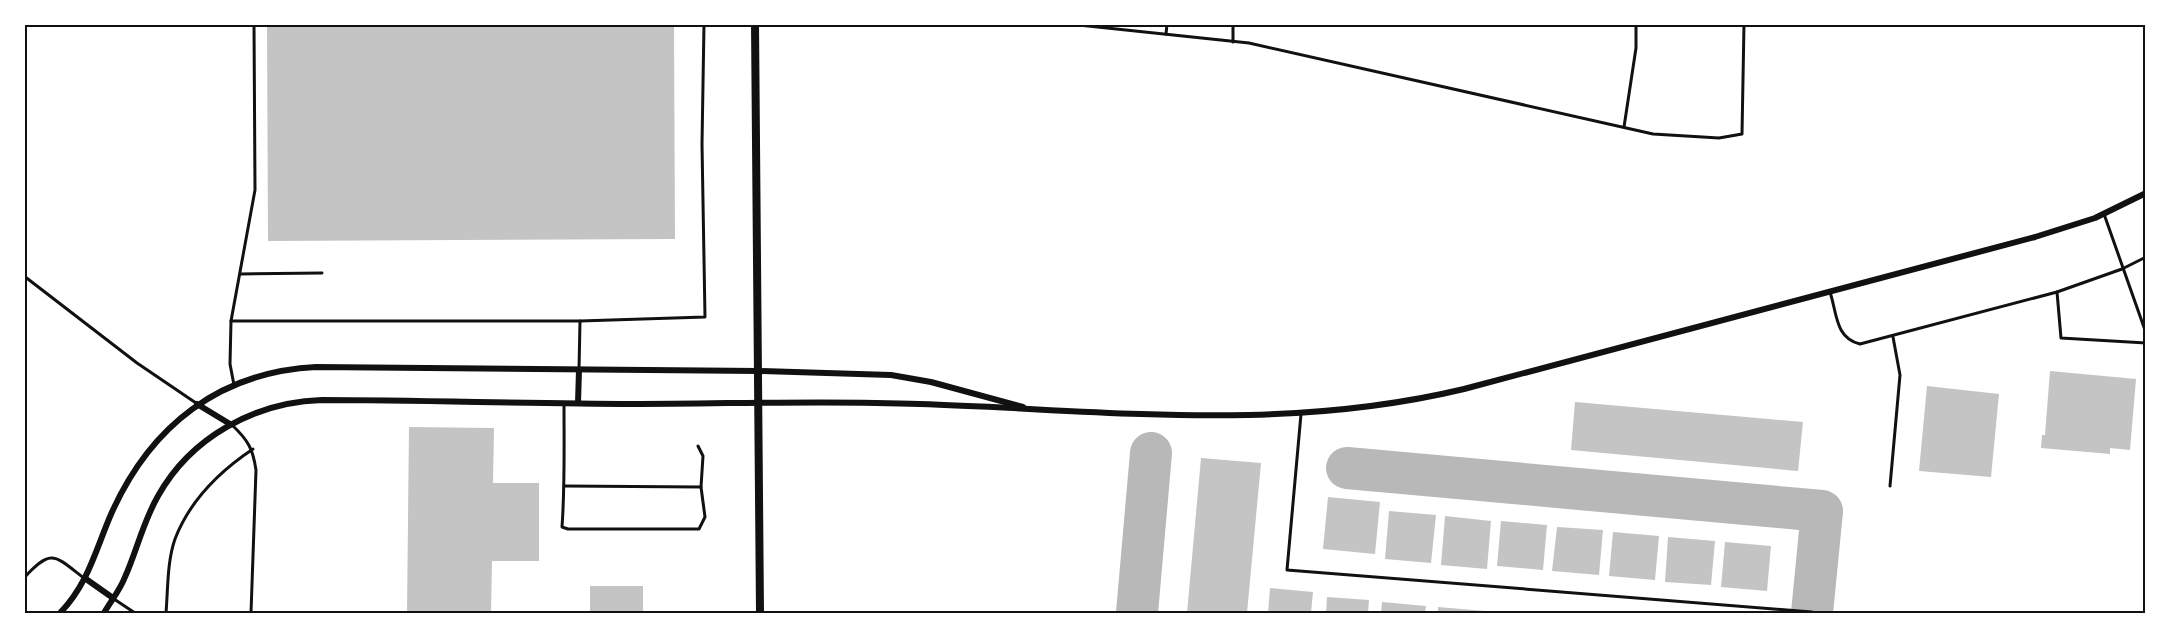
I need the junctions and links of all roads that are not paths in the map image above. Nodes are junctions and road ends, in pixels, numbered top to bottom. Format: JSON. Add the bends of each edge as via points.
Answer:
{"nodes":[{"id":1,"x":254,"y":24,"type":"edge"},
{"id":2,"x":704,"y":24,"type":"edge"},
{"id":3,"x":755,"y":24,"type":"edge"},
{"id":4,"x":1069,"y":24,"type":"edge"},
{"id":5,"x":1167,"y":24,"type":"edge"},
{"id":6,"x":1233,"y":24,"type":"edge"},
{"id":7,"x":1636,"y":24,"type":"edge"},
{"id":8,"x":1744,"y":24,"type":"edge"},
{"id":9,"x":1166,"y":34,"type":"junction"},
{"id":10,"x":1233,"y":42,"type":"junction"},
{"id":11,"x":1624,"y":127,"type":"junction"},
{"id":12,"x":2146,"y":193,"type":"edge"},
{"id":13,"x":2104,"y":214,"type":"junction"},
{"id":14,"x":2146,"y":257,"type":"edge"},
{"id":15,"x":2122,"y":268,"type":"junction"},
{"id":16,"x":322,"y":273,"type":"dead end"},
{"id":17,"x":240,"y":274,"type":"junction"},
{"id":18,"x":24,"y":276,"type":"edge"},
{"id":19,"x":1830,"y":292,"type":"junction"},
{"id":20,"x":2057,"y":292,"type":"junction"},
{"id":21,"x":231,"y":321,"type":"junction"},
{"id":22,"x":580,"y":321,"type":"junction"},
{"id":23,"x":2146,"y":333,"type":"edge"},
{"id":24,"x":1893,"y":337,"type":"junction"},
{"id":25,"x":2146,"y":343,"type":"edge"},
{"id":26,"x":579,"y":370,"type":"junction"},
{"id":27,"x":759,"y":371,"type":"junction"},
{"id":28,"x":234,"y":385,"type":"junction"},
{"id":29,"x":564,"y":403,"type":"junction"},
{"id":30,"x":578,"y":403,"type":"junction"},
{"id":31,"x":197,"y":404,"type":"junction"},
{"id":32,"x":759,"y":404,"type":"junction"},
{"id":33,"x":1038,"y":411,"type":"junction"},
{"id":34,"x":1301,"y":414,"type":"junction"},
{"id":35,"x":230,"y":424,"type":"junction"},
{"id":36,"x":698,"y":446,"type":"dead end"},
{"id":37,"x":253,"y":449,"type":"junction"},
{"id":38,"x":565,"y":486,"type":"junction"},
{"id":39,"x":1890,"y":486,"type":"dead end"},
{"id":40,"x":701,"y":487,"type":"junction"},
{"id":41,"x":24,"y":578,"type":"edge"},
{"id":42,"x":86,"y":579,"type":"junction"},
{"id":43,"x":113,"y":598,"type":"junction"},
{"id":44,"x":1812,"y":612,"type":"edge"},
{"id":45,"x":60,"y":613,"type":"edge"},
{"id":46,"x":104,"y":613,"type":"edge"},
{"id":47,"x":135,"y":613,"type":"edge"},
{"id":48,"x":166,"y":613,"type":"edge"},
{"id":49,"x":251,"y":613,"type":"edge"},
{"id":50,"x":760,"y":613,"type":"edge"}],
"edges":[{"from":1,"to":17,"type":"lane","via":[[255,190]]},
{"from":2,"to":22,"type":"lane","via":[[705,317]]},
{"from":3,"to":27,"type":"street"},
{"from":4,"to":9,"type":"lane"},
{"from":5,"to":9,"type":"lane"},
{"from":6,"to":10,"type":"lane"},
{"from":7,"to":11,"type":"lane"},
{"from":8,"to":11,"type":"lane","via":[[1742,134],[1719,138],[1653,134]]},
{"from":9,"to":10,"type":"lane"},
{"from":10,"to":11,"type":"lane"},
{"from":12,"to":13,"type":"street"},
{"from":13,"to":15,"type":"lane"},
{"from":13,"to":19,"type":"street","via":[[2035,237]]},
{"from":14,"to":15,"type":"lane"},
{"from":15,"to":20,"type":"lane"},
{"from":15,"to":23,"type":"lane"},
{"from":16,"to":17,"type":"lane"},
{"from":17,"to":21,"type":"lane"},
{"from":18,"to":31,"type":"lane"},
{"from":19,"to":24,"type":"lane","via":[[1845,339],[1860,344]]},
{"from":19,"to":34,"type":"street","via":[[1424,399]]},
{"from":20,"to":24,"type":"lane"},
{"from":20,"to":25,"type":"lane","via":[[2061,338]]},
{"from":21,"to":22,"type":"lane"},
{"from":21,"to":28,"type":"lane","via":[[230,364]]},
{"from":22,"to":26,"type":"lane"},
{"from":24,"to":39,"type":"lane","via":[[1900,375]]},
{"from":26,"to":27,"type":"street"},
{"from":26,"to":28,"type":"street","via":[[305,367]]},
{"from":26,"to":30,"type":"street"},
{"from":27,"to":32,"type":"street"},
{"from":27,"to":33,"type":"street","via":[[910,378]]},
{"from":28,"to":31,"type":"street"},
{"from":29,"to":30,"type":"street"},
{"from":29,"to":35,"type":"street","via":[[312,400],[284,404]]},
{"from":29,"to":38,"type":"lane"},
{"from":30,"to":32,"type":"street"},
{"from":31,"to":35,"type":"street"},
{"from":31,"to":42,"type":"street","via":[[154,442],[136,466],[111,515]]},
{"from":32,"to":33,"type":"street","via":[[920,404]]},
{"from":32,"to":50,"type":"street"},
{"from":33,"to":34,"type":"street"},
{"from":34,"to":44,"type":"lane","via":[[1287,570]]},
{"from":35,"to":37,"type":"lane","via":[[247,438]]},
{"from":35,"to":43,"type":"street","via":[[206,440],[172,474],[142,528],[125,577]]},
{"from":36,"to":40,"type":"lane","via":[[703,456]]},
{"from":37,"to":48,"type":"lane","via":[[224,469],[201,495],[176,539]]},
{"from":37,"to":49,"type":"lane","via":[[256,470]]},
{"from":38,"to":40,"type":"lane"},
{"from":38,"to":40,"type":"lane","via":[[562,527],[568,529],[699,529],[705,517]]},
{"from":41,"to":42,"type":"lane","via":[[39,561],[49,557]]},
{"from":42,"to":43,"type":"street"},
{"from":42,"to":45,"type":"street"},
{"from":43,"to":46,"type":"street"},
{"from":43,"to":47,"type":"lane"}]}
